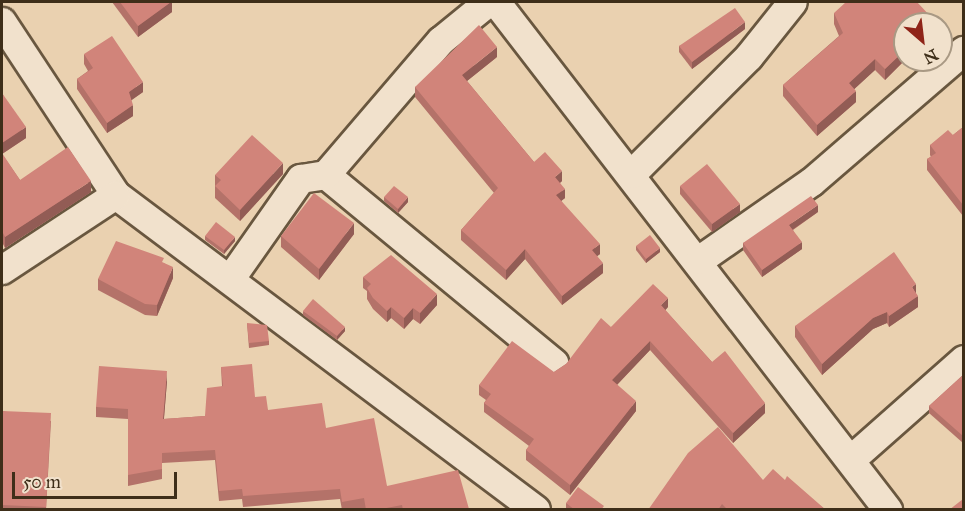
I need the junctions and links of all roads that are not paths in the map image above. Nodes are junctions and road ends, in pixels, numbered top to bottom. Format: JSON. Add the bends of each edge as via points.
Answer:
{"nodes":[{"id":1,"x":489,"y":2,"type":"edge"},
{"id":2,"x":496,"y":2,"type":"edge"},
{"id":3,"x":793,"y":2,"type":"edge"},
{"id":4,"x":2,"y":22,"type":"edge"},
{"id":5,"x":963,"y":51,"type":"edge"},
{"id":6,"x":632,"y":174,"type":"junction"},
{"id":7,"x":326,"y":175,"type":"junction"},
{"id":8,"x":116,"y":195,"type":"junction"},
{"id":9,"x":700,"y":260,"type":"junction"},
{"id":10,"x":2,"y":270,"type":"edge"},
{"id":11,"x":232,"y":277,"type":"junction"},
{"id":12,"x":963,"y":360,"type":"edge"},
{"id":13,"x":554,"y":363,"type":"dead end"},
{"id":14,"x":851,"y":460,"type":"junction"},
{"id":15,"x":536,"y":510,"type":"edge"},
{"id":16,"x":888,"y":510,"type":"edge"}],
"edges":[{"from":1,"to":7,"type":"street","via":[[441,41]]},
{"from":2,"to":6,"type":"street"},
{"from":3,"to":6,"type":"street","via":[[749,57]]},
{"from":4,"to":8,"type":"street"},
{"from":5,"to":9,"type":"street","via":[[812,182]]},
{"from":6,"to":9,"type":"street"},
{"from":7,"to":11,"type":"street","via":[[301,179]]},
{"from":7,"to":13,"type":"street"},
{"from":8,"to":10,"type":"street"},
{"from":8,"to":11,"type":"street"},
{"from":9,"to":14,"type":"street"},
{"from":11,"to":15,"type":"street"},
{"from":12,"to":14,"type":"street"},
{"from":14,"to":16,"type":"street"}]}
